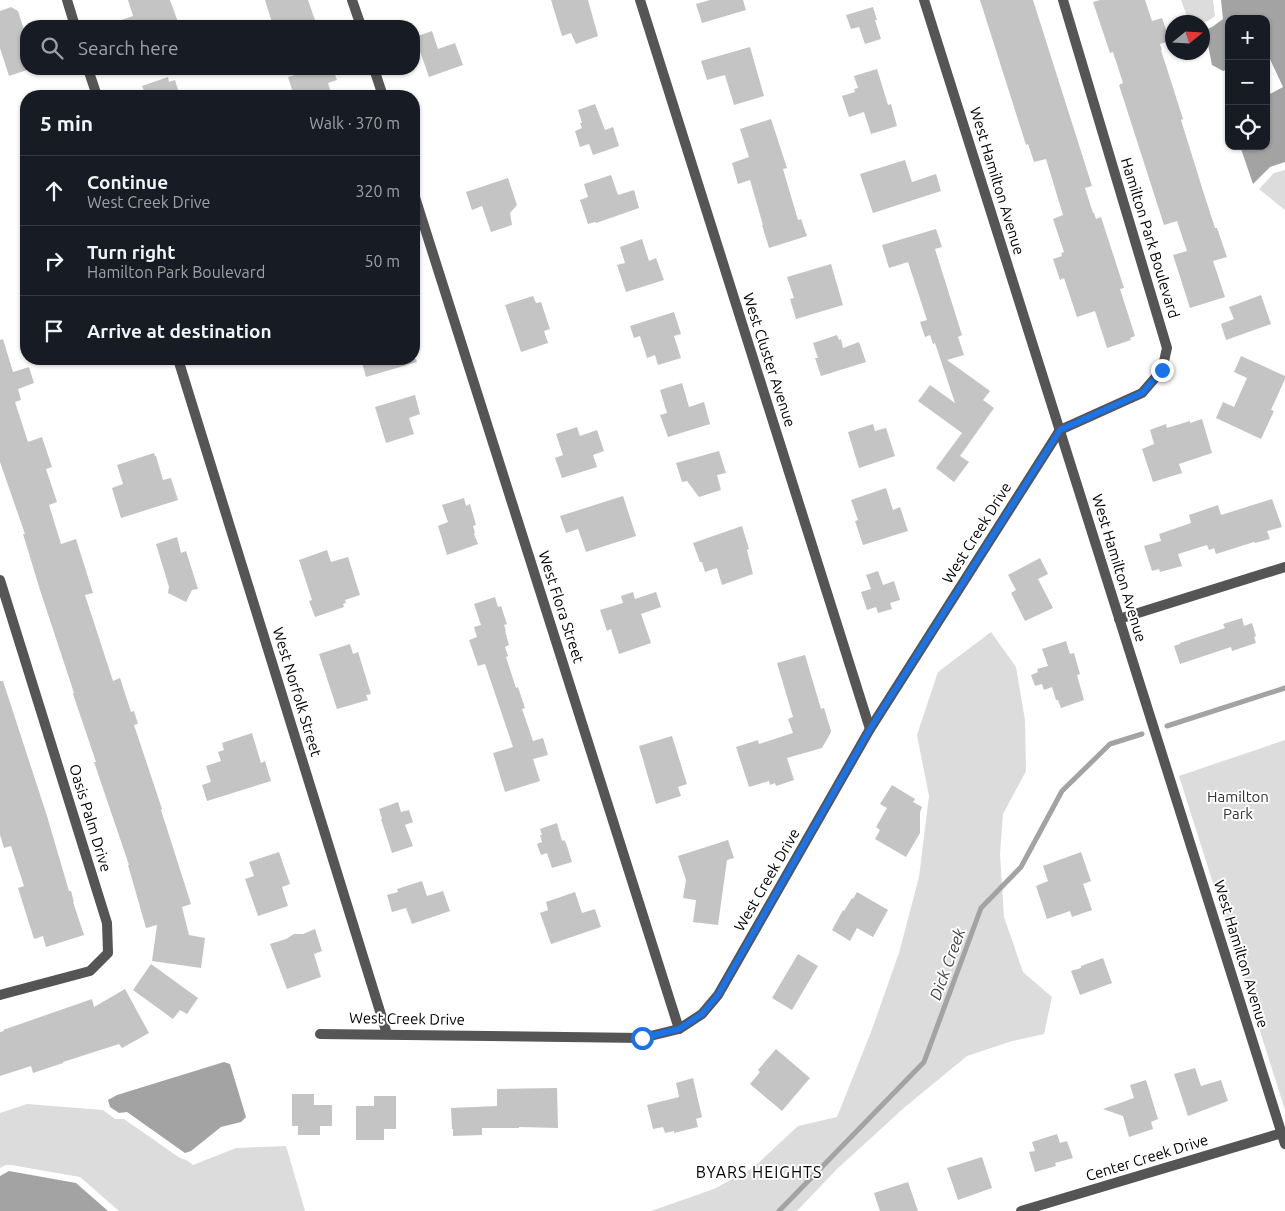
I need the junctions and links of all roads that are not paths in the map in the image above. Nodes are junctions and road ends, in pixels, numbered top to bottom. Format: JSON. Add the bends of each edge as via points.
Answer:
{"nodes":[{"id":1,"x":67,"y":0,"type":"edge"},
{"id":2,"x":352,"y":0,"type":"edge"},
{"id":3,"x":640,"y":0,"type":"edge"},
{"id":4,"x":924,"y":0,"type":"edge"},
{"id":5,"x":1063,"y":0,"type":"edge"},
{"id":6,"x":73,"y":20,"type":"edge"},
{"id":7,"x":358,"y":20,"type":"edge"},
{"id":8,"x":90,"y":75,"type":"edge"},
{"id":9,"x":376,"y":75,"type":"edge"},
{"id":10,"x":95,"y":90,"type":"edge"},
{"id":11,"x":381,"y":90,"type":"edge"},
{"id":12,"x":420,"y":213,"type":"edge"},
{"id":13,"x":180,"y":365,"type":"edge"},
{"id":14,"x":1060,"y":430,"type":"junction"},
{"id":15,"x":1285,"y":567,"type":"edge"},
{"id":16,"x":0,"y":580,"type":"edge"},
{"id":17,"x":1119,"y":618,"type":"junction"},
{"id":18,"x":870,"y":729,"type":"junction"},
{"id":19,"x":0,"y":995,"type":"edge"},
{"id":20,"x":679,"y":1029,"type":"junction"},
{"id":21,"x":320,"y":1034,"type":"dead end"},
{"id":22,"x":388,"y":1034,"type":"junction"},
{"id":23,"x":1282,"y":1134,"type":"junction"},
{"id":24,"x":1285,"y":1144,"type":"edge"},
{"id":25,"x":1021,"y":1211,"type":"edge"}],
"edges":[{"from":1,"to":6,"type":"street"},
{"from":2,"to":7,"type":"street"},
{"from":3,"to":18,"type":"street","name":"West Cluster Avenue"},
{"from":4,"to":14,"type":"street","name":"West Hamilton Avenue"},
{"from":5,"to":14,"type":"street","name":"Hamilton Park Boulevard","via":[[1167,348],[1162,370],[1142,393]]},
{"from":8,"to":10,"type":"street"},
{"from":9,"to":11,"type":"street"},
{"from":12,"to":20,"type":"street","name":"West Flora Street"},
{"from":13,"to":22,"type":"street","name":"West Norfolk Street"},
{"from":14,"to":17,"type":"street","name":"West Hamilton Avenue"},
{"from":14,"to":18,"type":"street","name":"West Creek Drive"},
{"from":15,"to":17,"type":"street"},
{"from":16,"to":19,"type":"street","name":"Oasis Palm Drive","via":[[107,922],[108,953],[90,971]]},
{"from":17,"to":23,"type":"street","name":"West Hamilton Avenue"},
{"from":18,"to":20,"type":"street","name":"West Creek Drive","via":[[718,995],[702,1014]]},
{"from":20,"to":22,"type":"street","name":"West Creek Drive","via":[[642,1038]]},
{"from":21,"to":22,"type":"street","name":"West Creek Drive"},
{"from":23,"to":24,"type":"street","name":"West Hamilton Avenue"},
{"from":23,"to":25,"type":"street","name":"Center Creek Drive"}]}
